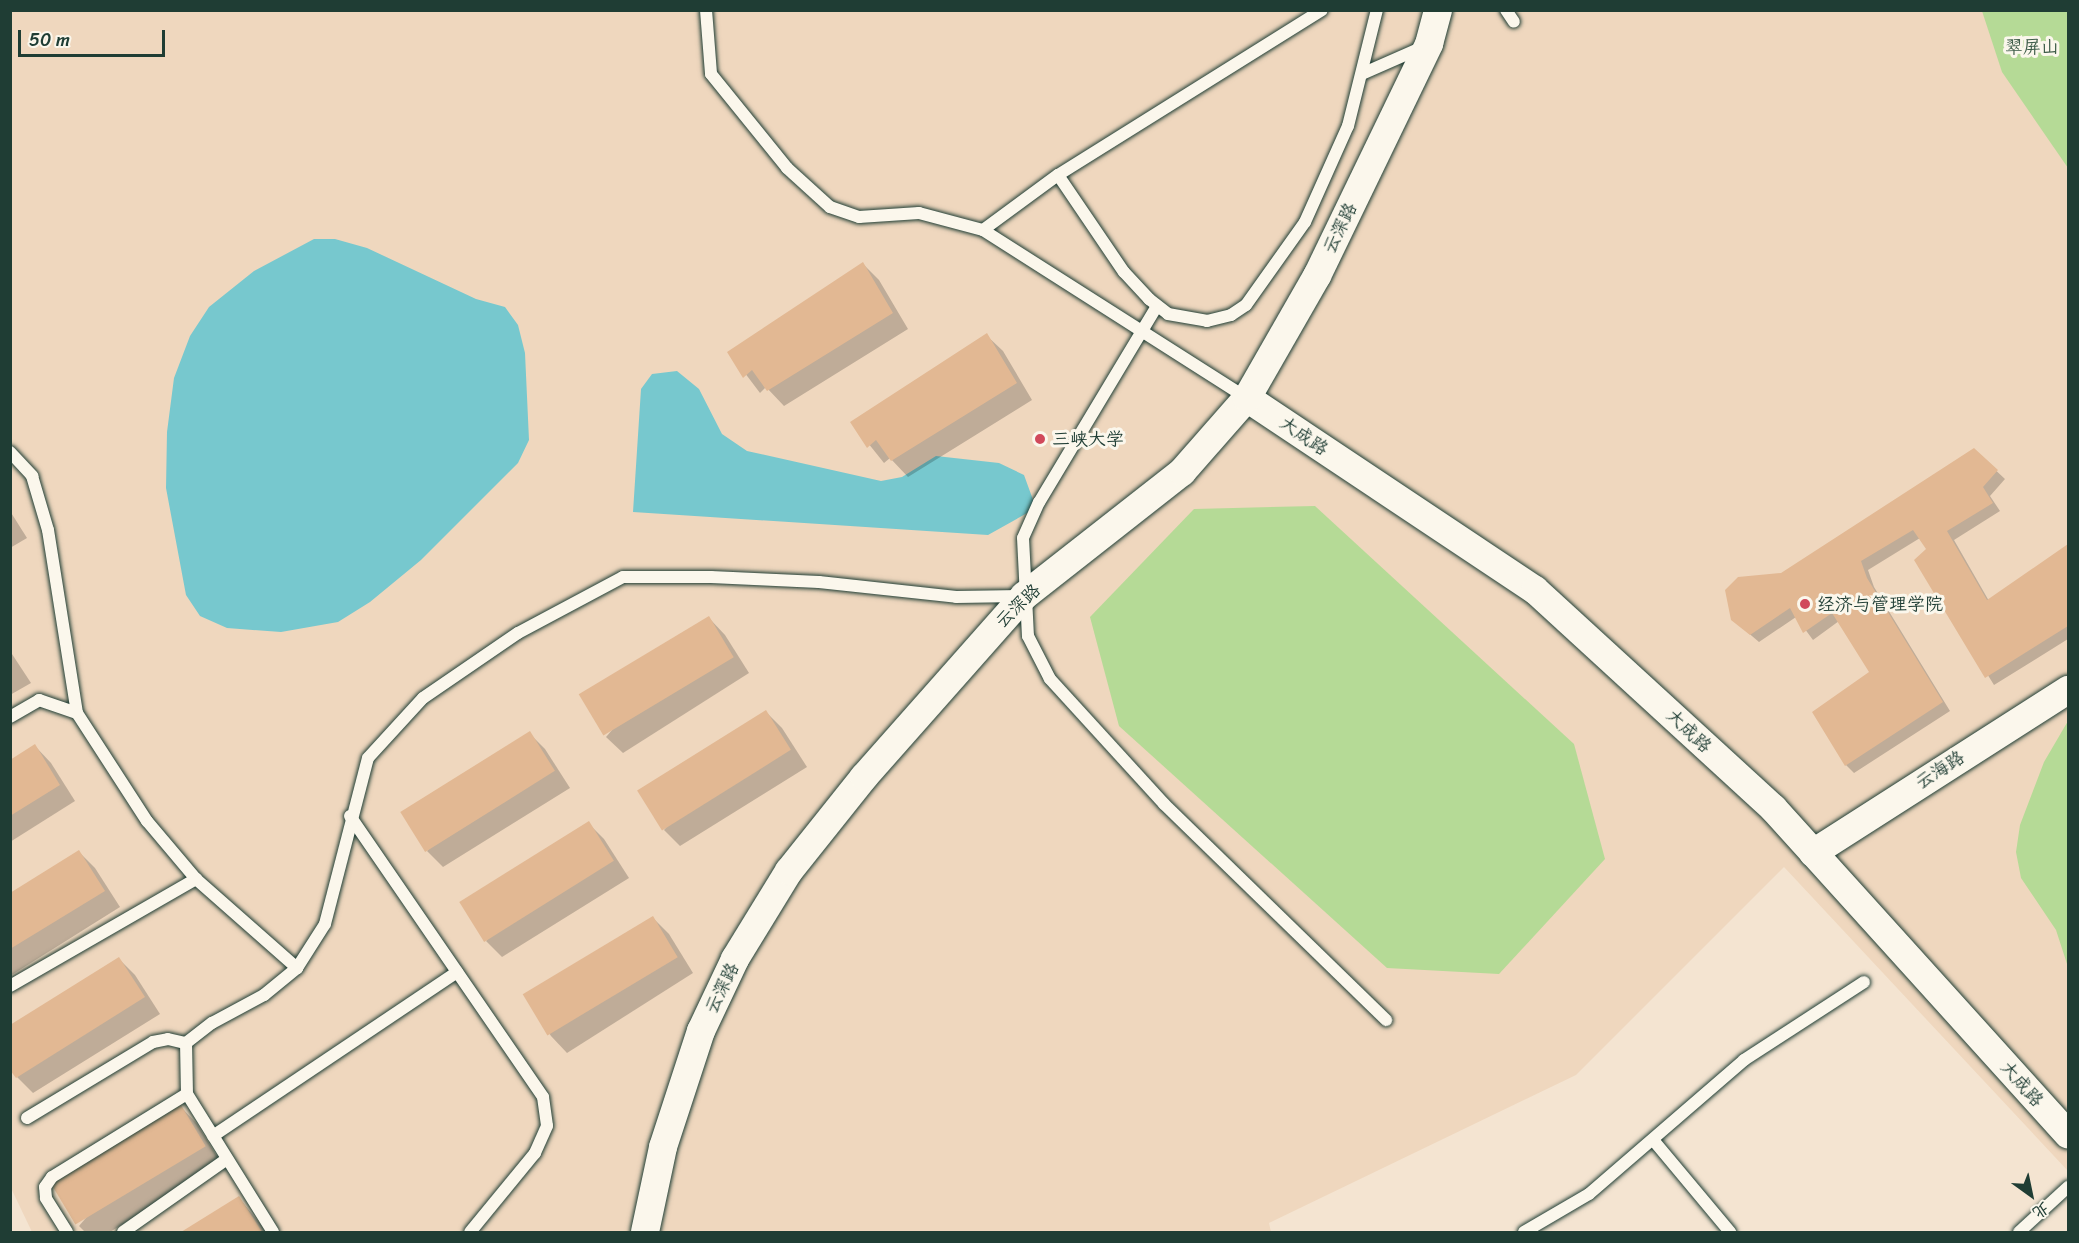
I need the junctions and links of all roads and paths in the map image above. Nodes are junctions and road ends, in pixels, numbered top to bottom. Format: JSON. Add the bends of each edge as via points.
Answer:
{"nodes":[{"id":1,"x":706,"y":10,"type":"edge"},
{"id":2,"x":1322,"y":10,"type":"edge"},
{"id":3,"x":1377,"y":10,"type":"edge"},
{"id":4,"x":1438,"y":10,"type":"edge"},
{"id":5,"x":1506,"y":10,"type":"edge"},
{"id":6,"x":1514,"y":22,"type":"dead end"},
{"id":7,"x":1429,"y":44,"type":"junction"},
{"id":8,"x":1364,"y":73,"type":"junction"},
{"id":9,"x":1058,"y":175,"type":"junction"},
{"id":10,"x":983,"y":230,"type":"junction"},
{"id":11,"x":1158,"y":306,"type":"junction"},
{"id":12,"x":1143,"y":332,"type":"junction"},
{"id":13,"x":1247,"y":398,"type":"junction"},
{"id":14,"x":10,"y":452,"type":"edge"},
{"id":15,"x":1024,"y":596,"type":"junction"},
{"id":16,"x":2068,"y":690,"type":"edge"},
{"id":17,"x":77,"y":713,"type":"junction"},
{"id":18,"x":10,"y":717,"type":"edge"},
{"id":19,"x":350,"y":816,"type":"junction"},
{"id":20,"x":1813,"y":853,"type":"junction"},
{"id":21,"x":196,"y":879,"type":"junction"},
{"id":22,"x":297,"y":968,"type":"junction"},
{"id":23,"x":457,"y":972,"type":"junction"},
{"id":24,"x":1864,"y":982,"type":"dead end"},
{"id":25,"x":10,"y":986,"type":"edge"},
{"id":26,"x":1386,"y":1020,"type":"dead end"},
{"id":27,"x":186,"y":1043,"type":"junction"},
{"id":28,"x":187,"y":1094,"type":"junction"},
{"id":29,"x":27,"y":1118,"type":"dead end"},
{"id":30,"x":2068,"y":1135,"type":"edge"},
{"id":31,"x":213,"y":1136,"type":"junction"},
{"id":32,"x":1654,"y":1141,"type":"junction"},
{"id":33,"x":227,"y":1159,"type":"junction"},
{"id":34,"x":2068,"y":1187,"type":"edge"},
{"id":35,"x":67,"y":1233,"type":"edge"},
{"id":36,"x":123,"y":1233,"type":"edge"},
{"id":37,"x":273,"y":1233,"type":"edge"},
{"id":38,"x":470,"y":1233,"type":"edge"},
{"id":39,"x":645,"y":1233,"type":"edge"},
{"id":40,"x":1524,"y":1233,"type":"edge"},
{"id":41,"x":1730,"y":1233,"type":"edge"},
{"id":42,"x":2019,"y":1233,"type":"edge"}],
"edges":[{"from":1,"to":10,"type":"lane","via":[[711,74],[787,168],[830,207],[859,217],[919,213]]},
{"from":2,"to":9,"type":"lane"},
{"from":3,"to":8,"type":"lane"},
{"from":4,"to":7,"type":"street","name":"云深路"},
{"from":5,"to":6,"type":"lane"},
{"from":7,"to":8,"type":"lane"},
{"from":7,"to":13,"type":"street","name":"云深路","via":[[1317,276]]},
{"from":8,"to":11,"type":"lane","via":[[1348,126],[1305,222],[1246,305],[1231,315],[1207,321],[1168,314]]},
{"from":9,"to":10,"type":"lane"},
{"from":9,"to":11,"type":"lane","via":[[1124,272]]},
{"from":10,"to":12,"type":"lane"},
{"from":11,"to":12,"type":"lane"},
{"from":12,"to":13,"type":"lane"},
{"from":12,"to":15,"type":"lane","via":[[1036,508],[1023,538]]},
{"from":13,"to":15,"type":"street","name":"云深路","via":[[1182,472]]},
{"from":13,"to":20,"type":"street","name":"大成路","via":[[1535,590],[1773,808]]},
{"from":14,"to":17,"type":"lane","via":[[32,476],[48,530]]},
{"from":15,"to":19,"type":"lane","via":[[956,597],[819,582],[623,577],[518,633],[423,698],[368,758]]},
{"from":15,"to":26,"type":"lane","via":[[1028,636],[1050,679],[1164,804]]},
{"from":15,"to":39,"type":"street","name":"云深路","via":[[951,675],[789,871],[735,959],[701,1031],[663,1147]]},
{"from":16,"to":20,"type":"street","name":"云海路"},
{"from":17,"to":18,"type":"lane","via":[[39,700]]},
{"from":17,"to":21,"type":"lane","via":[[147,821]]},
{"from":19,"to":22,"type":"lane","via":[[326,924]]},
{"from":19,"to":23,"type":"lane"},
{"from":20,"to":30,"type":"street","name":"大成路"},
{"from":21,"to":22,"type":"lane"},
{"from":21,"to":25,"type":"lane"},
{"from":22,"to":27,"type":"lane","via":[[264,995],[212,1023]]},
{"from":23,"to":31,"type":"lane"},
{"from":23,"to":38,"type":"lane","via":[[543,1096],[547,1125],[535,1153]]},
{"from":24,"to":32,"type":"lane","via":[[1744,1060]]},
{"from":27,"to":28,"type":"lane"},
{"from":27,"to":29,"type":"lane","via":[[168,1039],[153,1042]]},
{"from":28,"to":31,"type":"lane"},
{"from":28,"to":35,"type":"lane","via":[[52,1177],[45,1187],[46,1197]]},
{"from":31,"to":33,"type":"lane"},
{"from":32,"to":40,"type":"lane","via":[[1589,1194]]},
{"from":32,"to":41,"type":"lane"},
{"from":33,"to":36,"type":"lane"},
{"from":33,"to":37,"type":"lane"},
{"from":34,"to":42,"type":"lane"}]}
